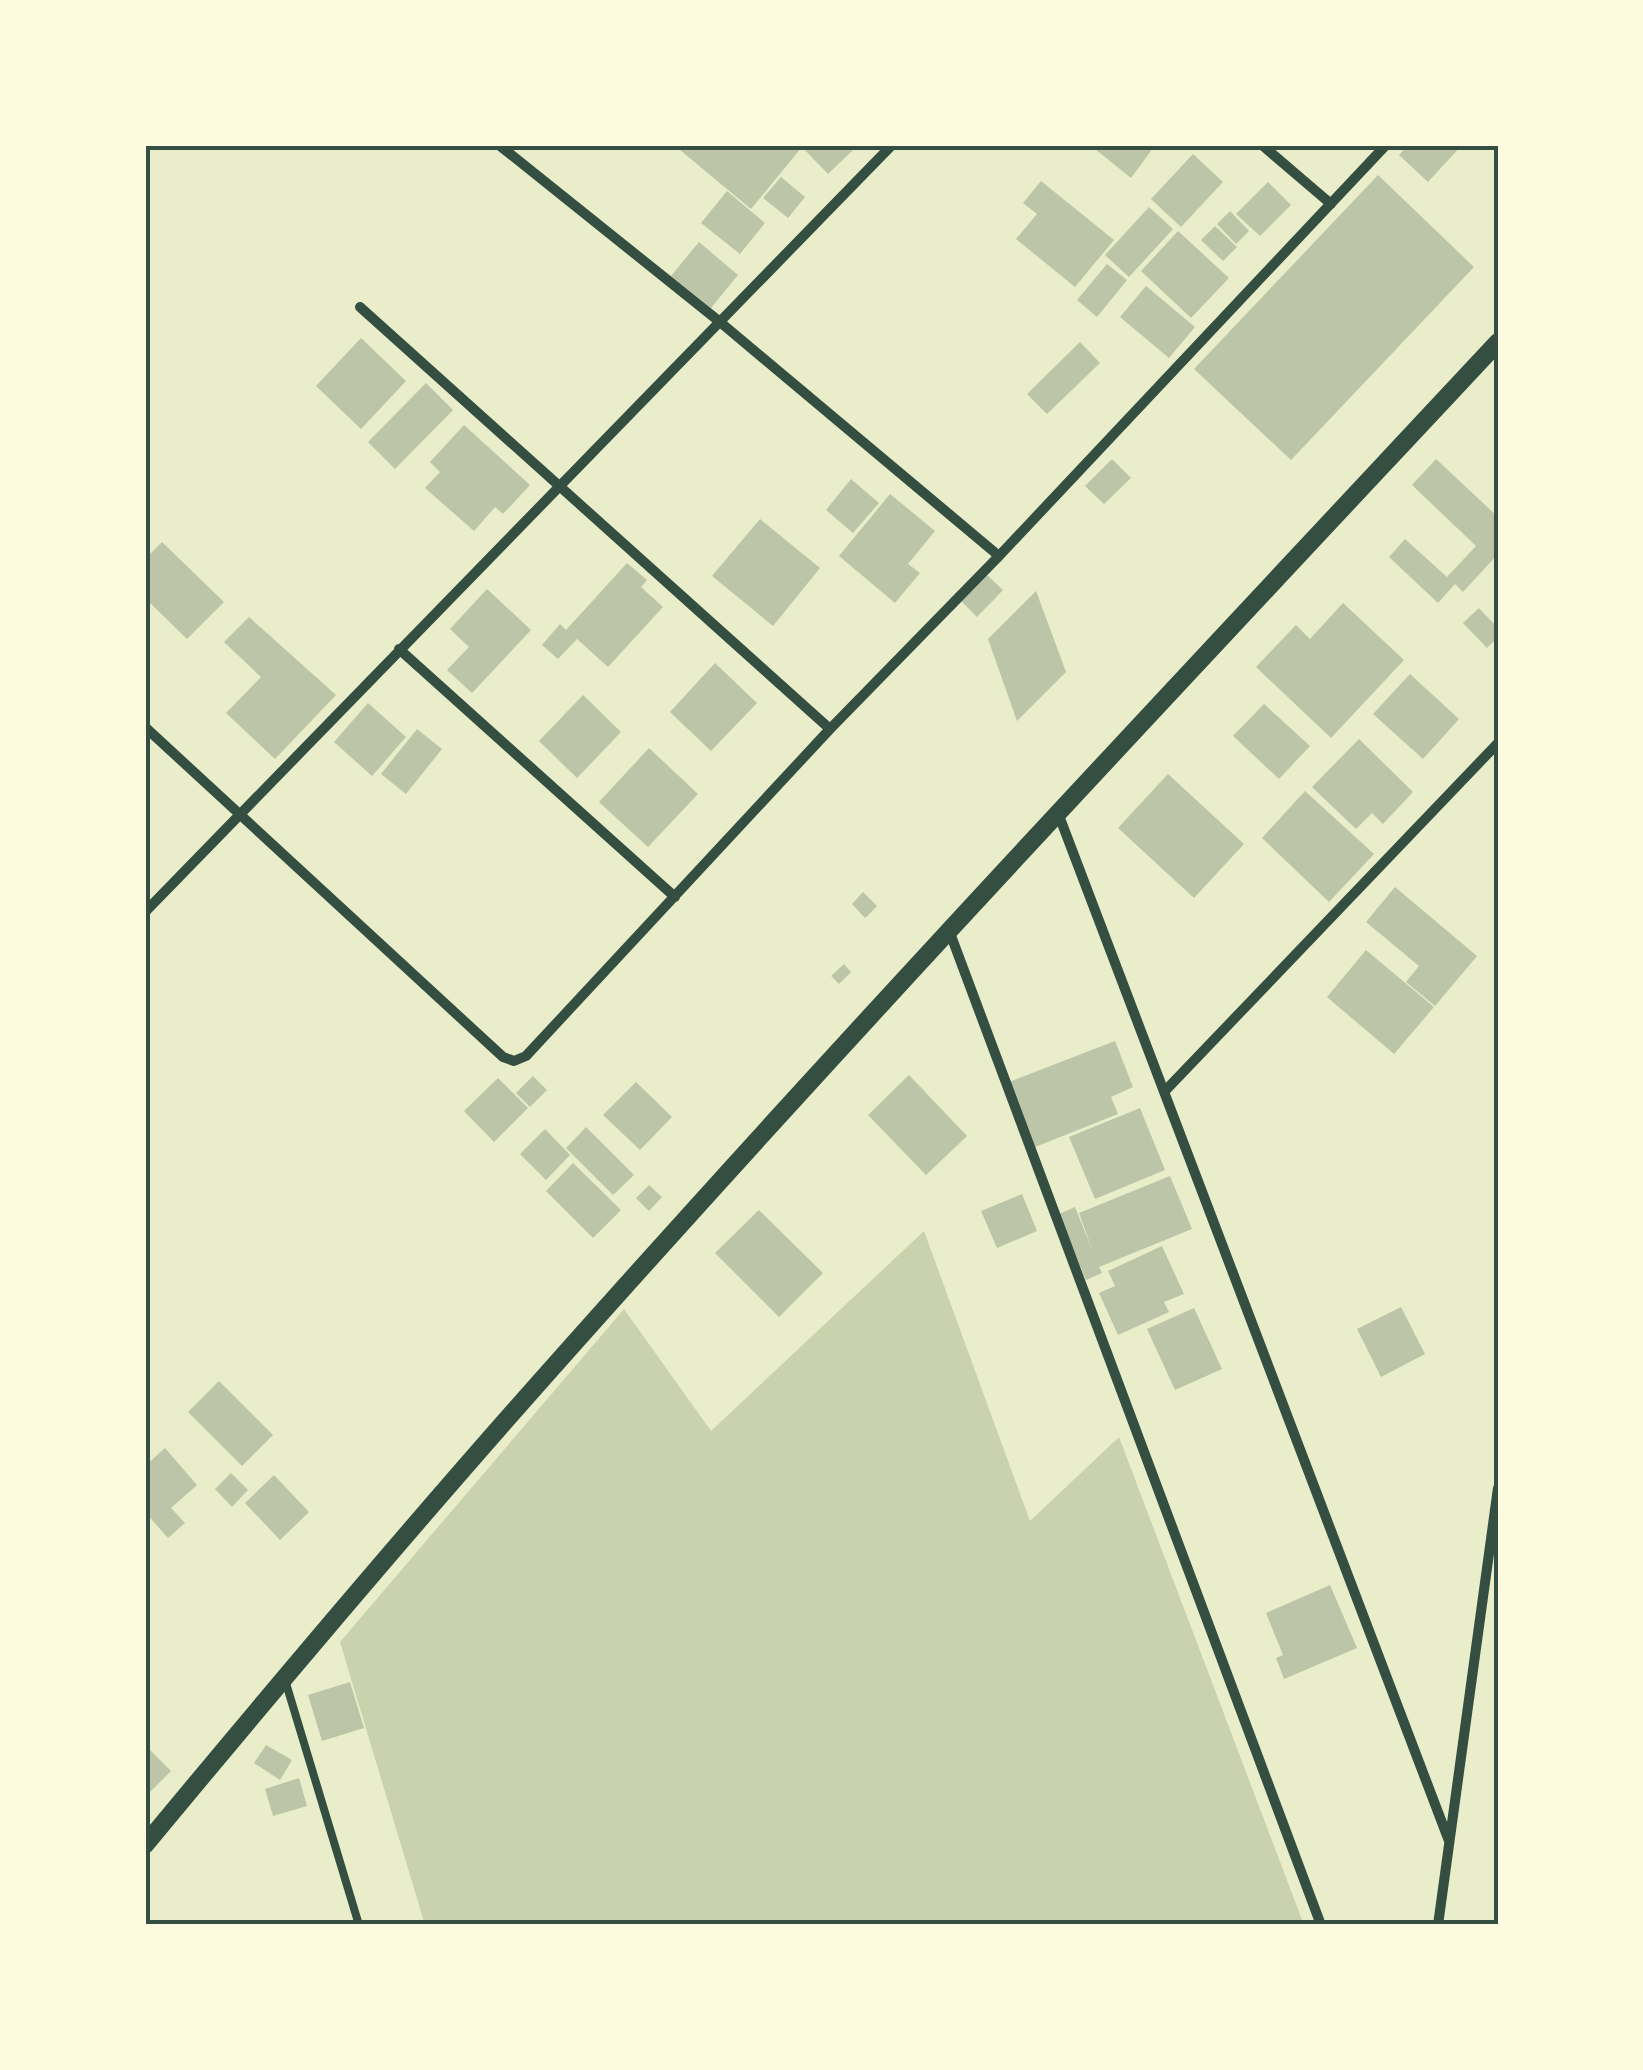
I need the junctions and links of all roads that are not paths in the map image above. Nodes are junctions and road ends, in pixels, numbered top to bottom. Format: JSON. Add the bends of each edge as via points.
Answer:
{"nodes":[{"id":1,"x":499,"y":145,"type":"edge"},
{"id":2,"x":1262,"y":145,"type":"edge"},
{"id":3,"x":1386,"y":145,"type":"edge"},
{"id":4,"x":889,"y":146,"type":"edge"},
{"id":5,"x":1331,"y":204,"type":"junction"},
{"id":6,"x":360,"y":307,"type":"dead end"},
{"id":7,"x":720,"y":322,"type":"junction"},
{"id":8,"x":1498,"y":342,"type":"edge"},
{"id":9,"x":560,"y":484,"type":"junction"},
{"id":10,"x":999,"y":556,"type":"junction"},
{"id":11,"x":399,"y":650,"type":"junction"},
{"id":12,"x":145,"y":727,"type":"edge"},
{"id":13,"x":830,"y":730,"type":"junction"},
{"id":14,"x":1498,"y":743,"type":"edge"},
{"id":15,"x":1058,"y":812,"type":"junction"},
{"id":16,"x":241,"y":814,"type":"junction"},
{"id":17,"x":675,"y":898,"type":"junction"},
{"id":18,"x":145,"y":912,"type":"edge"},
{"id":19,"x":950,"y":933,"type":"junction"},
{"id":20,"x":1164,"y":1092,"type":"junction"},
{"id":21,"x":1498,"y":1488,"type":"edge"},
{"id":22,"x":284,"y":1678,"type":"junction"},
{"id":23,"x":1450,"y":1841,"type":"junction"},
{"id":24,"x":145,"y":1845,"type":"edge"},
{"id":25,"x":359,"y":1925,"type":"edge"},
{"id":26,"x":1320,"y":1925,"type":"edge"},
{"id":27,"x":1438,"y":1925,"type":"edge"}],
"edges":[{"from":1,"to":7,"type":"street"},
{"from":2,"to":5,"type":"street"},
{"from":3,"to":5,"type":"street"},
{"from":4,"to":7,"type":"street"},
{"from":5,"to":10,"type":"street"},
{"from":6,"to":9,"type":"street"},
{"from":7,"to":9,"type":"street"},
{"from":7,"to":10,"type":"street"},
{"from":8,"to":15,"type":"street"},
{"from":9,"to":11,"type":"street"},
{"from":9,"to":13,"type":"street"},
{"from":10,"to":13,"type":"street"},
{"from":11,"to":16,"type":"street"},
{"from":11,"to":17,"type":"street"},
{"from":12,"to":16,"type":"street"},
{"from":13,"to":17,"type":"street"},
{"from":14,"to":20,"type":"street"},
{"from":15,"to":19,"type":"street"},
{"from":15,"to":20,"type":"street"},
{"from":16,"to":17,"type":"street","via":[[503,1058],[514,1061],[548,1034]]},
{"from":16,"to":18,"type":"street"},
{"from":19,"to":22,"type":"street","via":[[624,1288]]},
{"from":19,"to":26,"type":"street"},
{"from":20,"to":23,"type":"street"},
{"from":21,"to":23,"type":"street"},
{"from":22,"to":24,"type":"street"},
{"from":22,"to":25,"type":"lane"},
{"from":23,"to":27,"type":"street"}]}
